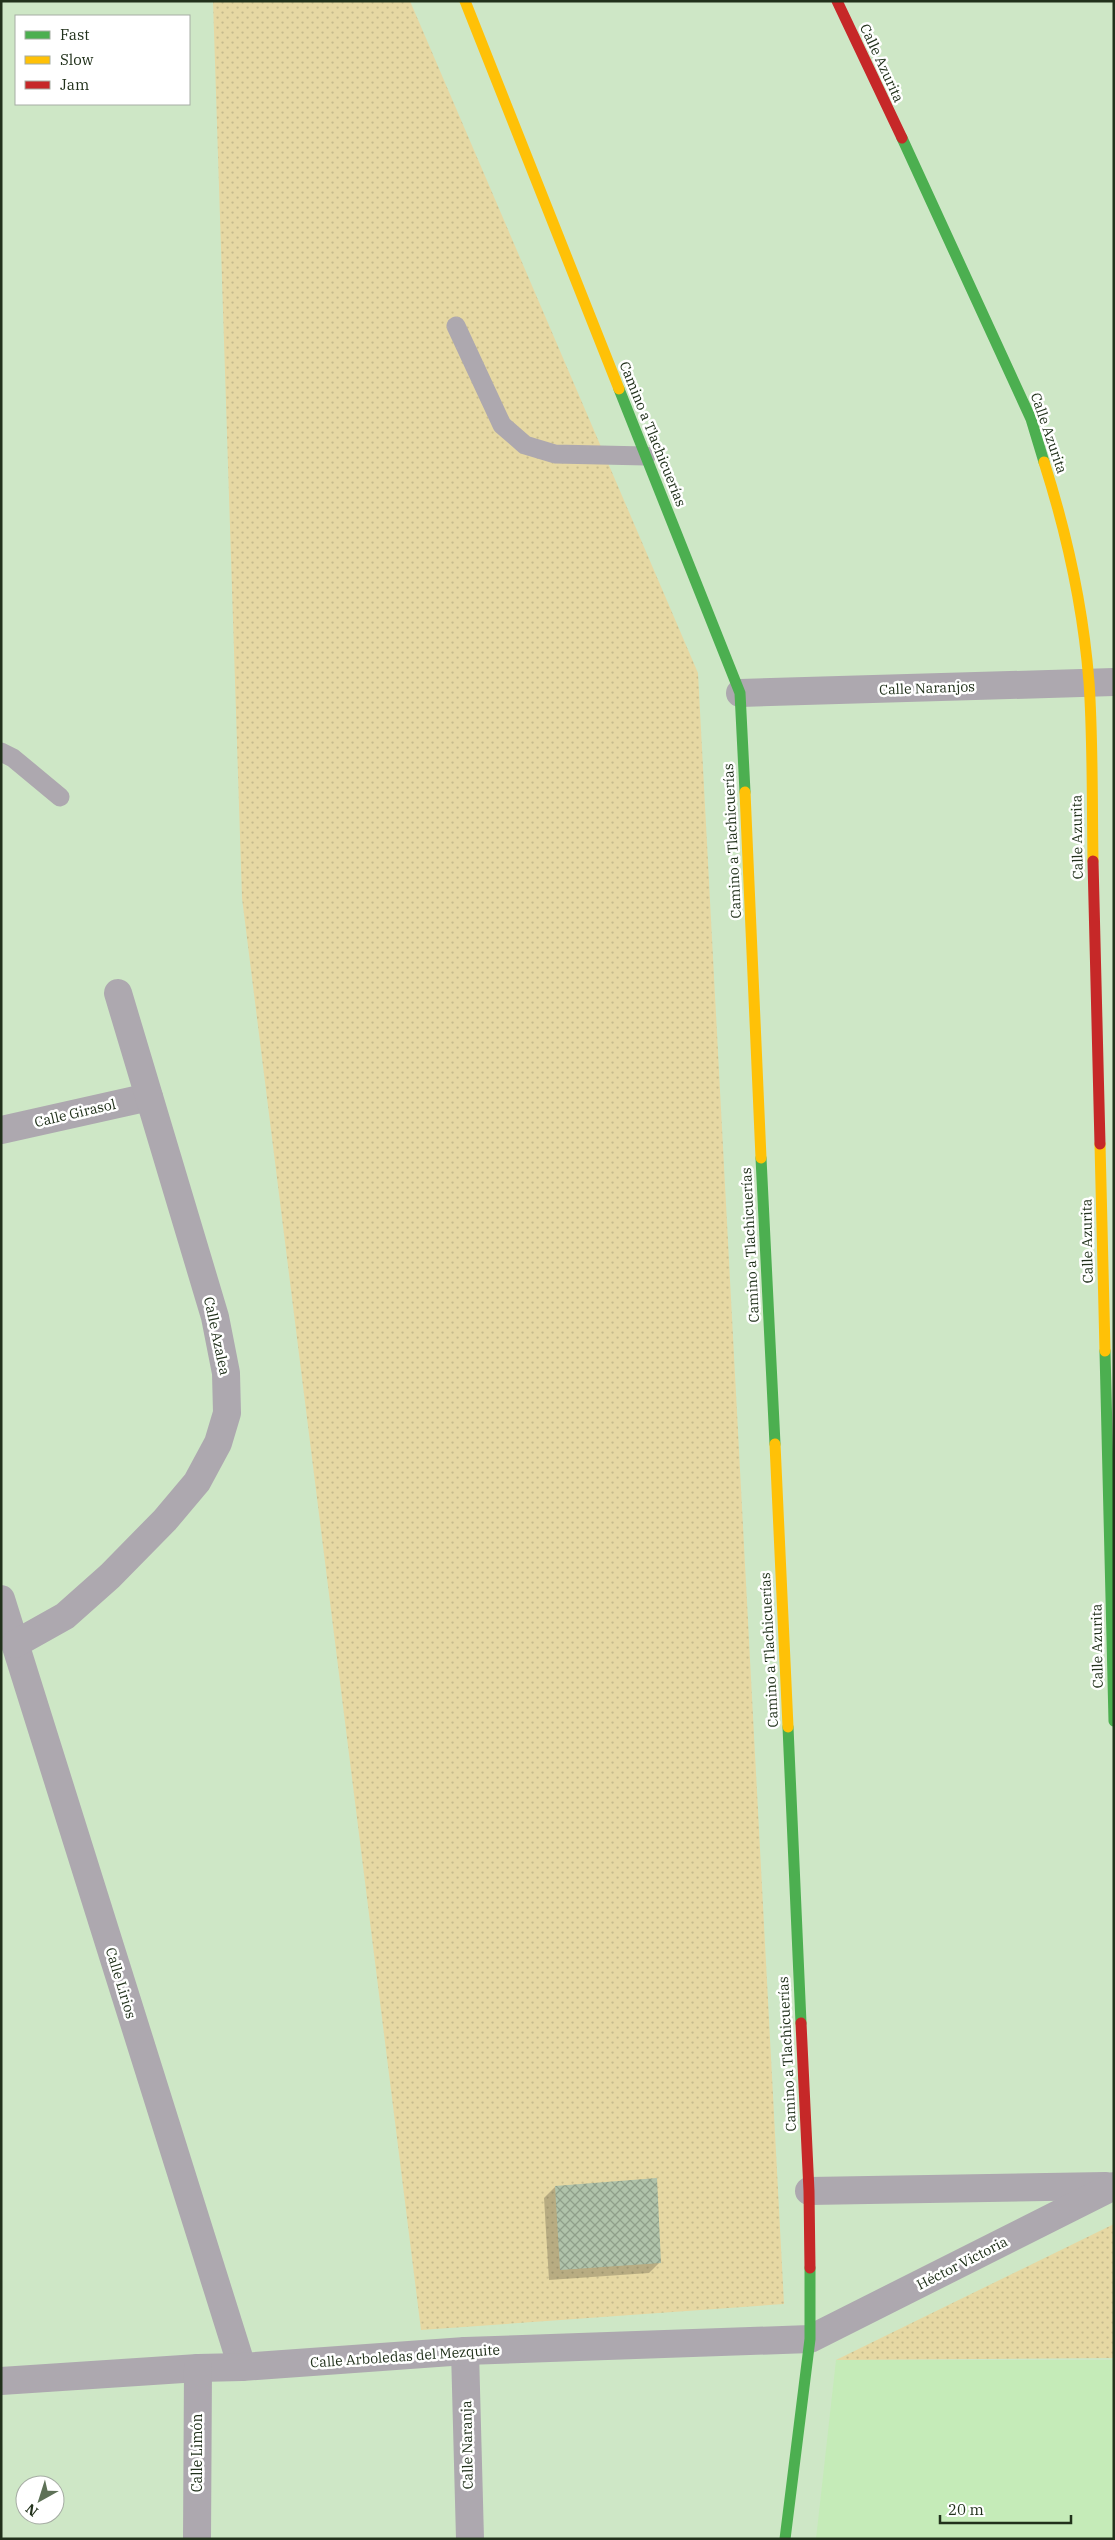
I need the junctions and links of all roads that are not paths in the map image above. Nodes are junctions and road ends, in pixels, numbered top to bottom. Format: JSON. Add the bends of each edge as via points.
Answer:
{"nodes":[{"id":1,"x":465,"y":1,"type":"edge"},
{"id":2,"x":837,"y":1,"type":"edge"},
{"id":3,"x":456,"y":326,"type":"dead end"},
{"id":4,"x":646,"y":456,"type":"junction"},
{"id":5,"x":1101,"y":682,"type":"edge"},
{"id":6,"x":740,"y":693,"type":"junction"},
{"id":7,"x":1,"y":752,"type":"edge"},
{"id":8,"x":60,"y":797,"type":"dead end"},
{"id":9,"x":118,"y":993,"type":"dead end"},
{"id":10,"x":149,"y":1097,"type":"junction"},
{"id":11,"x":1,"y":1130,"type":"edge"},
{"id":12,"x":1,"y":1599,"type":"edge"},
{"id":13,"x":15,"y":1644,"type":"junction"},
{"id":14,"x":1114,"y":1721,"type":"edge"},
{"id":15,"x":1113,"y":2186,"type":"edge"},
{"id":16,"x":808,"y":2191,"type":"junction"},
{"id":17,"x":810,"y":2339,"type":"junction"},
{"id":18,"x":465,"y":2351,"type":"junction"},
{"id":19,"x":242,"y":2367,"type":"junction"},
{"id":20,"x":198,"y":2368,"type":"junction"},
{"id":21,"x":1,"y":2380,"type":"edge"},
{"id":22,"x":197,"y":2539,"type":"edge"},
{"id":23,"x":470,"y":2539,"type":"edge"},
{"id":24,"x":785,"y":2539,"type":"edge"}],
"edges":[{"from":1,"to":4,"type":"street","name":"Camino a Tlachicuerías"},
{"from":2,"to":5,"type":"street","name":"Calle Azurita","via":[[1031,419],[1065,528],[1079,600]]},
{"from":3,"to":4,"type":"lane","via":[[502,424],[525,445],[556,454]]},
{"from":4,"to":6,"type":"street","name":"Camino a Tlachicuerías"},
{"from":5,"to":6,"type":"street","name":"Calle Naranjos"},
{"from":5,"to":14,"type":"street","name":"Calle Azurita"},
{"from":6,"to":16,"type":"street","name":"Camino a Tlachicuerías"},
{"from":7,"to":8,"type":"lane","via":[[14,758]]},
{"from":9,"to":10,"type":"street","name":"Calle Azalea"},
{"from":10,"to":11,"type":"street","name":"Calle Girasol"},
{"from":10,"to":13,"type":"street","name":"Calle Azalea","via":[[215,1316],[226,1373],[227,1413],[218,1443],[197,1482],[164,1520],[110,1576],[65,1616]]},
{"from":12,"to":13,"type":"street","name":"Calle Lirios"},
{"from":13,"to":19,"type":"street","name":"Calle Lirios"},
{"from":15,"to":16,"type":"street"},
{"from":15,"to":17,"type":"street","name":"Héctor Victoria"},
{"from":16,"to":17,"type":"street","name":"Camino a Tlachicuerías"},
{"from":17,"to":18,"type":"street","name":"Calle Arboledas del Mezquite"},
{"from":17,"to":24,"type":"street","name":"Camino a Tlachicuerías"},
{"from":18,"to":19,"type":"street","name":"Calle Arboledas del Mezquite"},
{"from":18,"to":23,"type":"street","name":"Calle Naranja"},
{"from":19,"to":20,"type":"street","name":"Calle Arboledas del Mezquite"},
{"from":20,"to":21,"type":"street","name":"Calle Arboledas del Mezquite"},
{"from":20,"to":22,"type":"street","name":"Calle Limón"}]}
